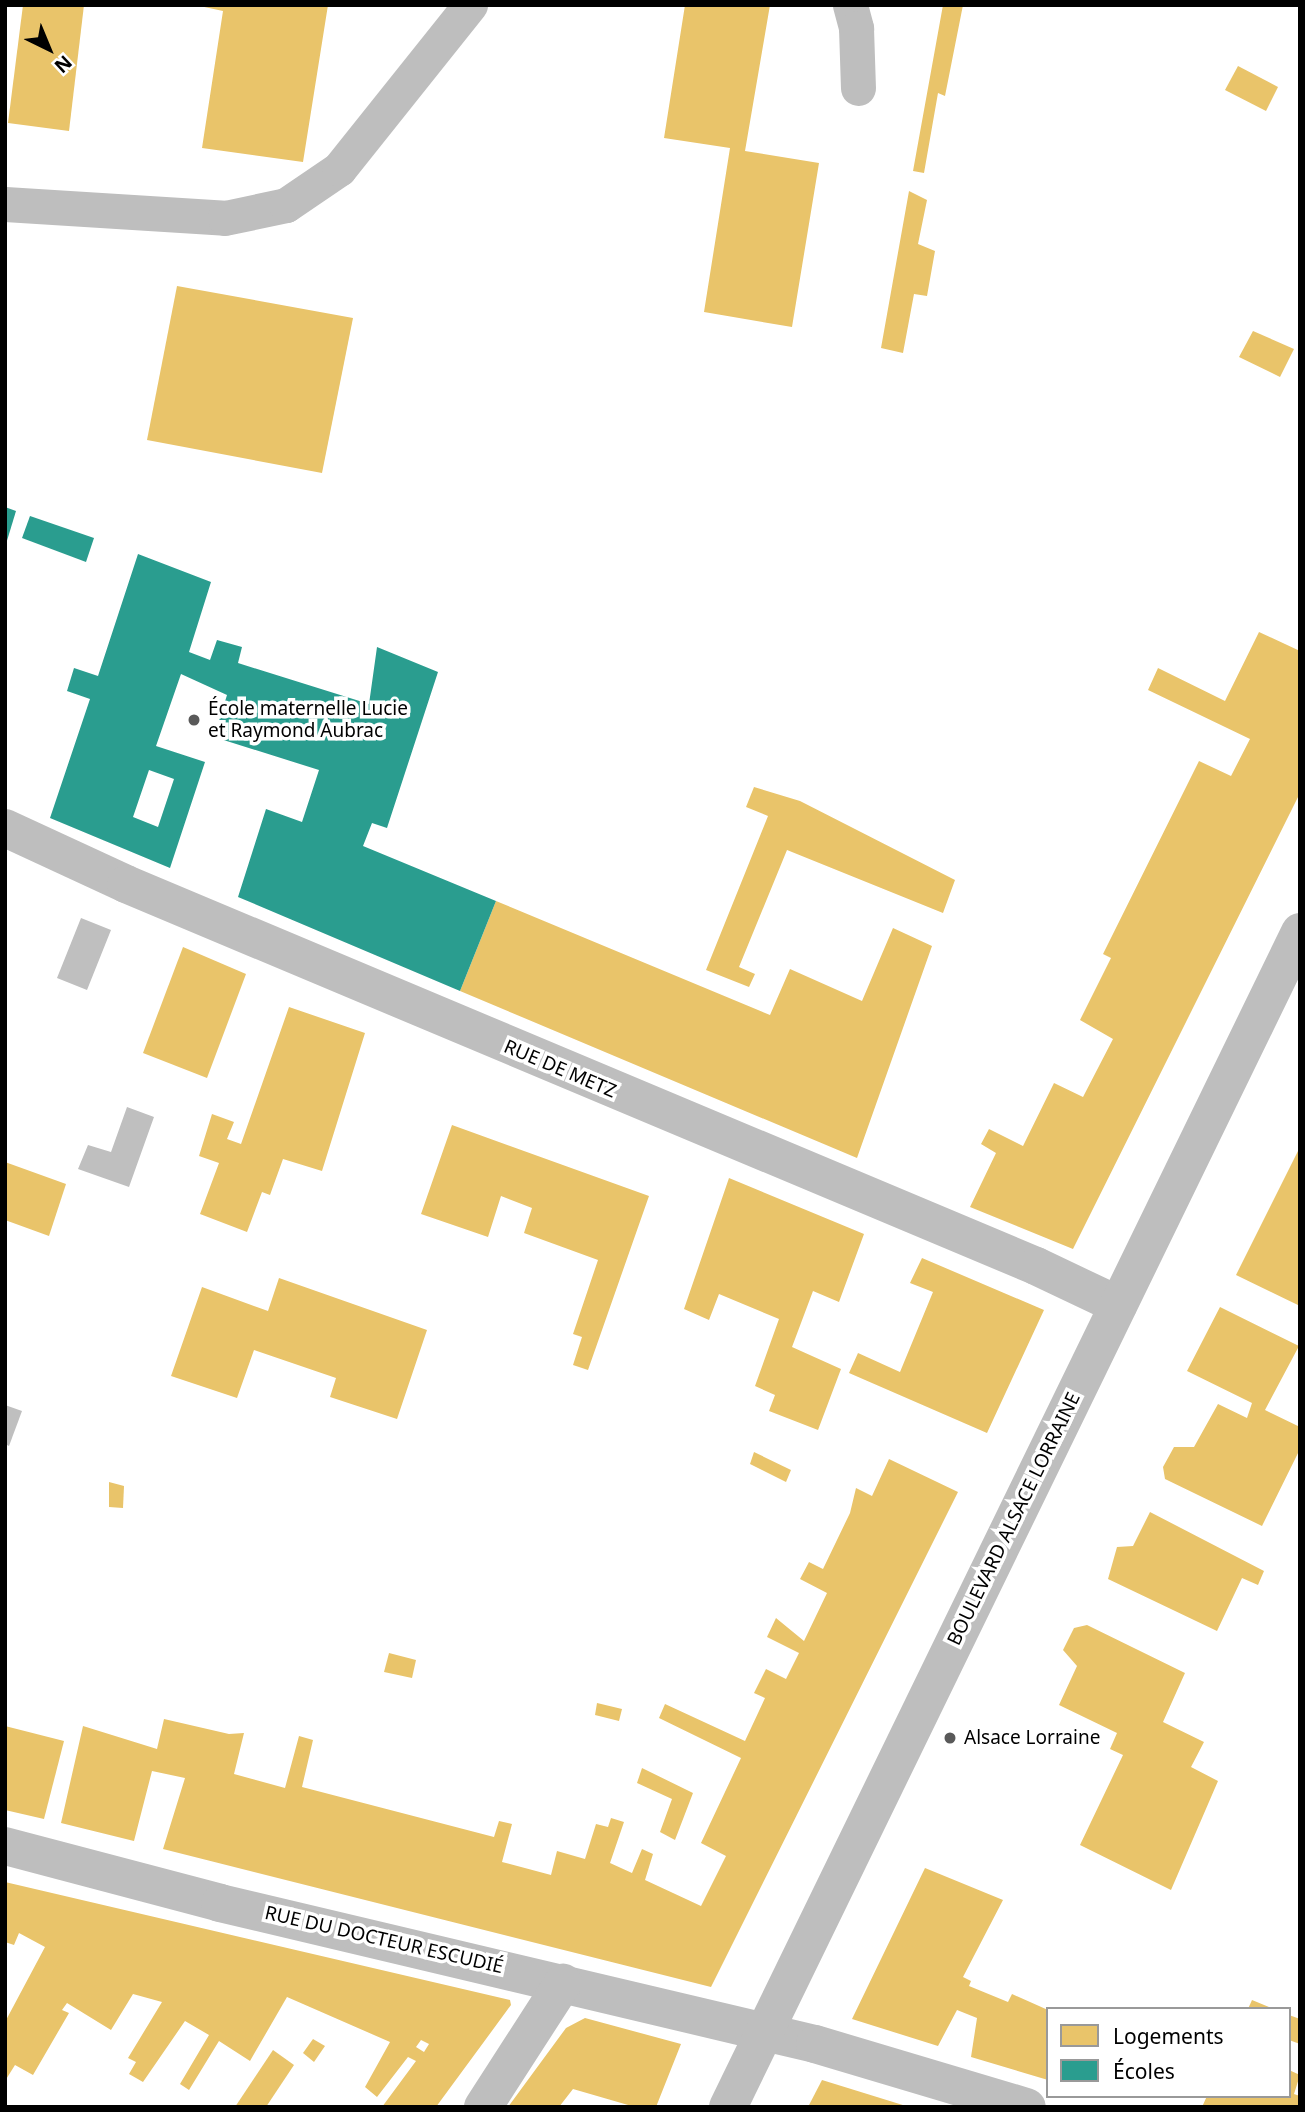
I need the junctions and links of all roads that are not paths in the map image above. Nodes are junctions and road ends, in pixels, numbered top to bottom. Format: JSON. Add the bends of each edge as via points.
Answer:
{"nodes":[{"id":1,"x":470,"y":5,"type":"edge"},
{"id":2,"x":850,"y":5,"type":"edge"},
{"id":3,"x":858,"y":88,"type":"dead end"},
{"id":4,"x":5,"y":204,"type":"edge"},
{"id":5,"x":5,"y":828,"type":"edge"},
{"id":6,"x":1300,"y":932,"type":"edge"},
{"id":7,"x":1118,"y":1305,"type":"junction"},
{"id":8,"x":5,"y":1846,"type":"edge"},
{"id":9,"x":563,"y":1983,"type":"junction"},
{"id":10,"x":763,"y":2035,"type":"junction"},
{"id":11,"x":482,"y":2107,"type":"edge"},
{"id":12,"x":728,"y":2107,"type":"edge"},
{"id":13,"x":1027,"y":2107,"type":"edge"}],
"edges":[{"from":1,"to":4,"type":"lane","via":[[339,169],[286,205],[225,218]]},
{"from":2,"to":3,"type":"lane","via":[[856,28]]},
{"from":5,"to":7,"type":"street","name":"RUE DE METZ","via":[[125,884],[1036,1266]]},
{"from":6,"to":7,"type":"street","name":"BOULEVARD ALSACE LORRAINE"},
{"from":7,"to":10,"type":"street","name":"BOULEVARD ALSACE LORRAINE"},
{"from":8,"to":9,"type":"street","name":"RUE DU DOCTEUR ESCUDIÉ","via":[[220,1903]]},
{"from":9,"to":10,"type":"street","name":"RUE DU DOCTEUR ESCUDIÉ"},
{"from":9,"to":11,"type":"street"},
{"from":10,"to":12,"type":"street","name":"BOULEVARD ALSACE LORRAINE"},
{"from":10,"to":13,"type":"street","name":"RUE DU DOCTEUR ESCUDIÉ","via":[[815,2044]]}]}
